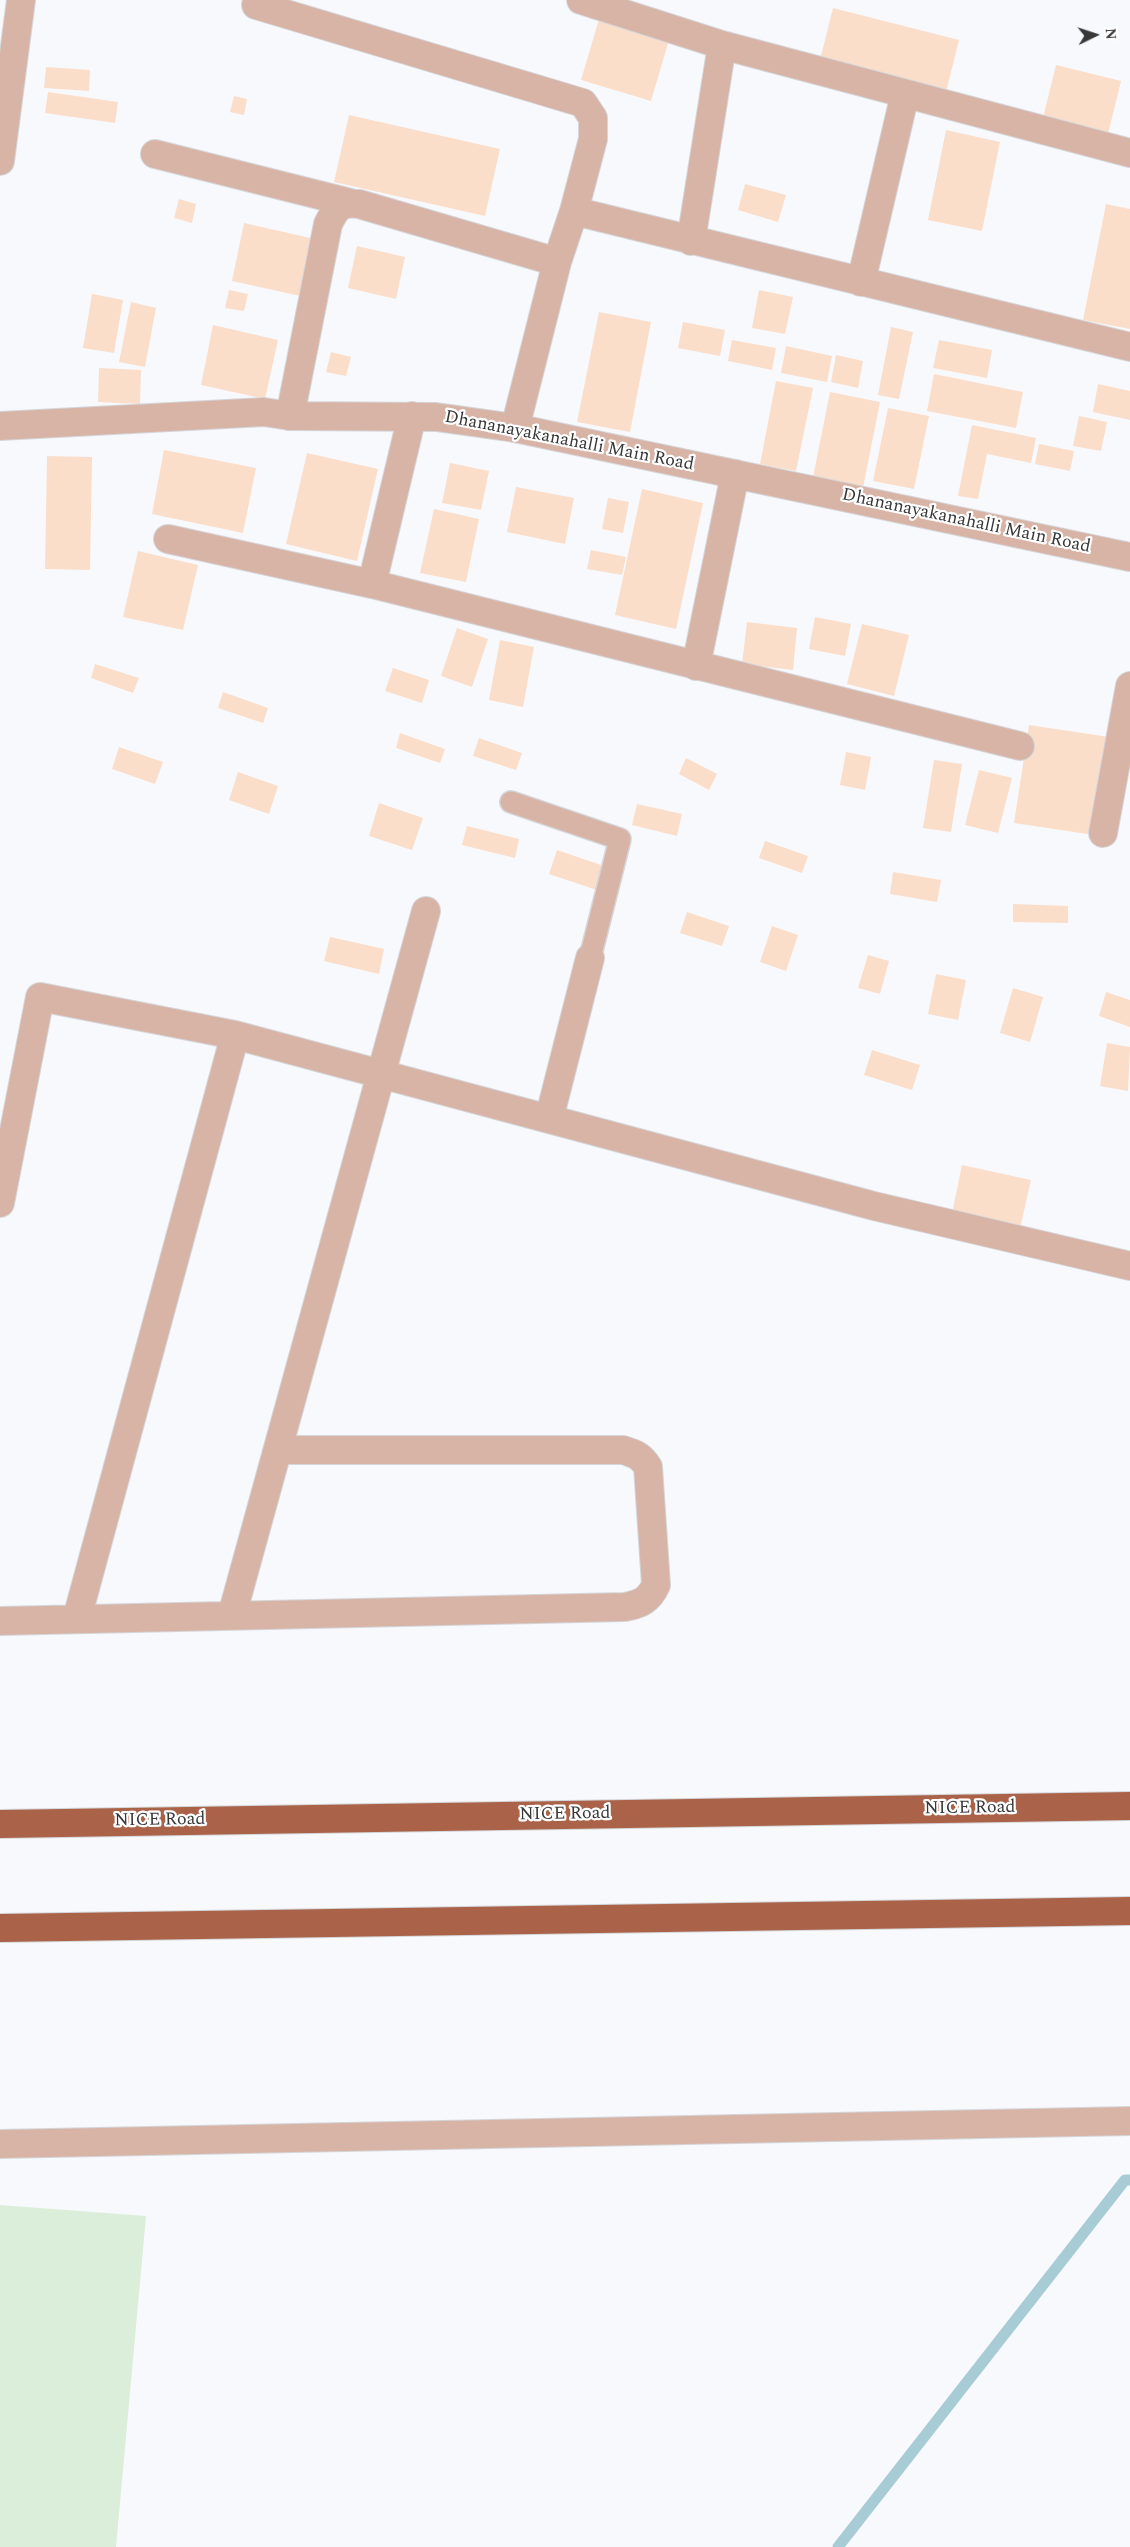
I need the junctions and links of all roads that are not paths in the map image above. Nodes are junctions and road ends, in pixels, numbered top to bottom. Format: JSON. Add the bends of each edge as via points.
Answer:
{"nodes":[{"id":1,"x":20,"y":0,"type":"edge"},
{"id":2,"x":581,"y":0,"type":"edge"},
{"id":3,"x":256,"y":5,"type":"dead end"},
{"id":4,"x":722,"y":45,"type":"junction"},
{"id":5,"x":6,"y":56,"type":"edge"},
{"id":6,"x":905,"y":94,"type":"junction"},
{"id":7,"x":1130,"y":153,"type":"edge"},
{"id":8,"x":155,"y":154,"type":"dead end"},
{"id":9,"x":0,"y":161,"type":"edge"},
{"id":10,"x":351,"y":203,"type":"junction"},
{"id":11,"x":574,"y":212,"type":"junction"},
{"id":12,"x":691,"y":241,"type":"junction"},
{"id":13,"x":557,"y":262,"type":"junction"},
{"id":14,"x":861,"y":282,"type":"junction"},
{"id":15,"x":1130,"y":347,"type":"edge"},
{"id":16,"x":290,"y":416,"type":"junction"},
{"id":17,"x":412,"y":416,"type":"junction"},
{"id":18,"x":0,"y":426,"type":"edge"},
{"id":19,"x":515,"y":428,"type":"junction"},
{"id":20,"x":735,"y":474,"type":"junction"},
{"id":21,"x":168,"y":539,"type":"dead end"},
{"id":22,"x":1130,"y":556,"type":"edge"},
{"id":23,"x":372,"y":584,"type":"junction"},
{"id":24,"x":696,"y":666,"type":"junction"},
{"id":25,"x":1130,"y":686,"type":"edge"},
{"id":26,"x":1020,"y":746,"type":"dead end"},
{"id":27,"x":511,"y":802,"type":"dead end"},
{"id":28,"x":1104,"y":832,"type":"dead end"},
{"id":29,"x":426,"y":912,"type":"dead end"},
{"id":30,"x":590,"y":958,"type":"joint"},
{"id":31,"x":235,"y":1035,"type":"junction"},
{"id":32,"x":382,"y":1074,"type":"junction"},
{"id":33,"x":549,"y":1119,"type":"junction"},
{"id":34,"x":0,"y":1203,"type":"edge"},
{"id":35,"x":1130,"y":1266,"type":"edge"},
{"id":36,"x":278,"y":1450,"type":"junction"},
{"id":37,"x":232,"y":1615,"type":"junction"},
{"id":38,"x":78,"y":1618,"type":"junction"},
{"id":39,"x":0,"y":1621,"type":"edge"},
{"id":40,"x":1130,"y":1806,"type":"edge"},
{"id":41,"x":0,"y":1824,"type":"edge"},
{"id":42,"x":1130,"y":1911,"type":"edge"},
{"id":43,"x":0,"y":1928,"type":"edge"},
{"id":44,"x":1130,"y":2121,"type":"edge"},
{"id":45,"x":0,"y":2144,"type":"edge"}],
"edges":[{"from":1,"to":5,"type":"street"},
{"from":2,"to":4,"type":"street"},
{"from":3,"to":11,"type":"street","via":[[583,103],[593,118],[593,139]]},
{"from":4,"to":6,"type":"street"},
{"from":4,"to":12,"type":"street"},
{"from":5,"to":9,"type":"street"},
{"from":6,"to":7,"type":"street"},
{"from":6,"to":14,"type":"street"},
{"from":8,"to":10,"type":"street"},
{"from":10,"to":13,"type":"street"},
{"from":10,"to":16,"type":"street","via":[[335,209],[328,224]]},
{"from":11,"to":12,"type":"street"},
{"from":11,"to":13,"type":"street"},
{"from":12,"to":14,"type":"street"},
{"from":13,"to":19,"type":"street"},
{"from":14,"to":15,"type":"street"},
{"from":16,"to":17,"type":"street","name":"Dhananayakanahalli Main Road"},
{"from":16,"to":18,"type":"street","name":"Dhananayakanahalli Main Road","via":[[264,412]]},
{"from":17,"to":19,"type":"street","name":"Dhananayakanahalli Main Road","via":[[436,416]]},
{"from":17,"to":23,"type":"street"},
{"from":19,"to":20,"type":"street","name":"Dhananayakanahalli Main Road"},
{"from":20,"to":22,"type":"street","name":"Dhananayakanahalli Main Road"},
{"from":20,"to":24,"type":"street"},
{"from":21,"to":23,"type":"street"},
{"from":23,"to":24,"type":"street"},
{"from":24,"to":26,"type":"street"},
{"from":25,"to":28,"type":"street"},
{"from":27,"to":30,"type":"lane","via":[[620,839]]},
{"from":29,"to":32,"type":"street"},
{"from":30,"to":33,"type":"street"},
{"from":31,"to":32,"type":"street"},
{"from":31,"to":34,"type":"street","via":[[40,997]]},
{"from":31,"to":38,"type":"street"},
{"from":32,"to":33,"type":"street"},
{"from":32,"to":36,"type":"street"},
{"from":33,"to":35,"type":"street","via":[[874,1206]]},
{"from":36,"to":37,"type":"street"},
{"from":36,"to":37,"type":"street","via":[[623,1450],[636,1454],[642,1457],[648,1468],[656,1585],[648,1599],[625,1607]]},
{"from":37,"to":38,"type":"street"},
{"from":38,"to":39,"type":"street"},
{"from":40,"to":41,"type":"highway","name":"NICE Road"},
{"from":42,"to":43,"type":"highway"},
{"from":44,"to":45,"type":"street"}]}
